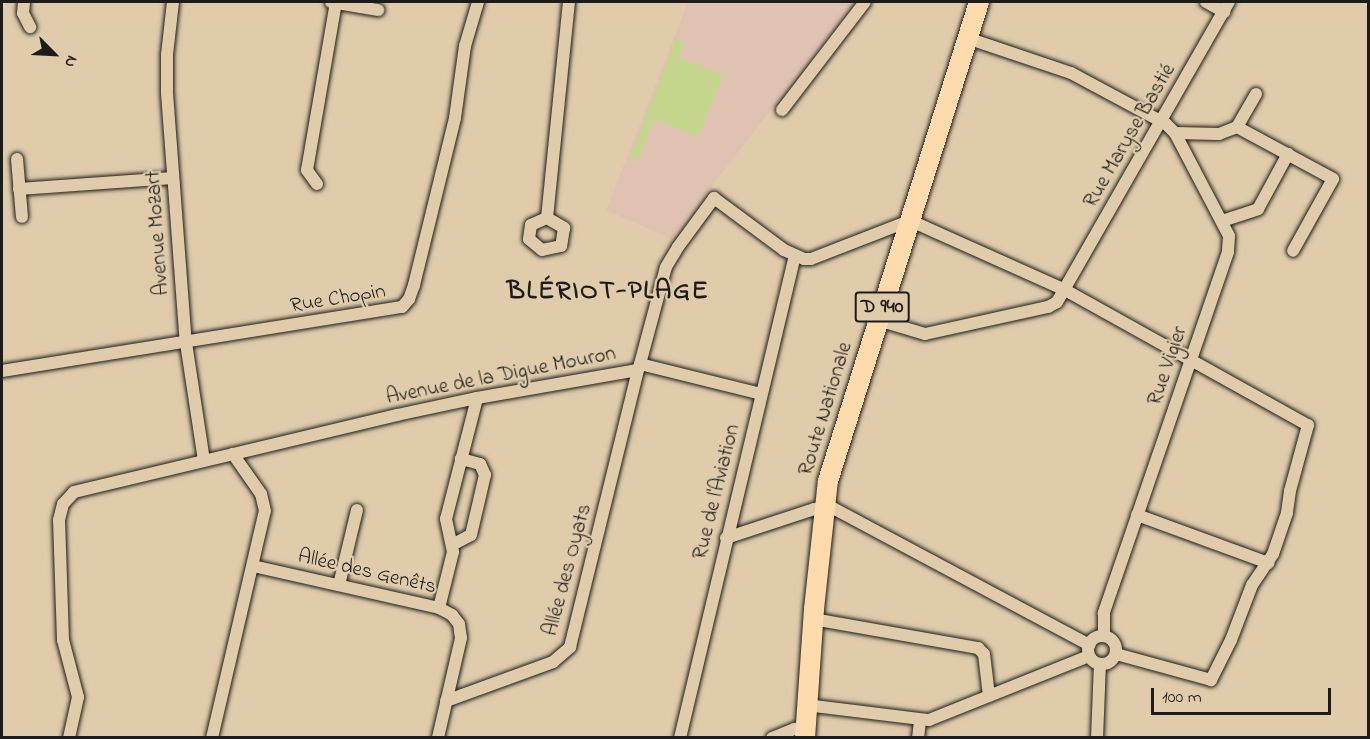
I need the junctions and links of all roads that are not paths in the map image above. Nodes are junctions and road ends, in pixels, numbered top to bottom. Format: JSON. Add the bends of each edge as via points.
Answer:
{"nodes":[{"id":1,"x":24,"y":2,"type":"edge"},
{"id":2,"x":173,"y":2,"type":"edge"},
{"id":3,"x":334,"y":2,"type":"edge"},
{"id":4,"x":478,"y":2,"type":"edge"},
{"id":5,"x":569,"y":2,"type":"edge"},
{"id":6,"x":866,"y":2,"type":"edge"},
{"id":7,"x":979,"y":2,"type":"edge"},
{"id":8,"x":1206,"y":2,"type":"edge"},
{"id":9,"x":1227,"y":7,"type":"edge"},
{"id":10,"x":378,"y":10,"type":"dead end"},
{"id":11,"x":30,"y":27,"type":"dead end"},
{"id":12,"x":967,"y":38,"type":"junction"},
{"id":13,"x":1256,"y":94,"type":"dead end"},
{"id":14,"x":782,"y":110,"type":"dead end"},
{"id":15,"x":1162,"y":121,"type":"junction"},
{"id":16,"x":1237,"y":127,"type":"junction"},
{"id":17,"x":1175,"y":133,"type":"junction"},
{"id":18,"x":1288,"y":154,"type":"junction"},
{"id":19,"x":17,"y":159,"type":"dead end"},
{"id":20,"x":173,"y":178,"type":"junction"},
{"id":21,"x":317,"y":184,"type":"dead end"},
{"id":22,"x":20,"y":189,"type":"junction"},
{"id":23,"x":22,"y":217,"type":"dead end"},
{"id":24,"x":547,"y":218,"type":"dead end"},
{"id":25,"x":909,"y":221,"type":"junction"},
{"id":26,"x":1222,"y":221,"type":"junction"},
{"id":27,"x":1293,"y":251,"type":"dead end"},
{"id":28,"x":795,"y":256,"type":"junction"},
{"id":29,"x":1065,"y":290,"type":"junction"},
{"id":30,"x":878,"y":320,"type":"junction"},
{"id":31,"x":186,"y":343,"type":"junction"},
{"id":32,"x":1191,"y":360,"type":"junction"},
{"id":33,"x":639,"y":367,"type":"junction"},
{"id":34,"x":2,"y":371,"type":"edge"},
{"id":35,"x":761,"y":394,"type":"junction"},
{"id":36,"x":477,"y":398,"type":"junction"},
{"id":37,"x":233,"y":454,"type":"junction"},
{"id":38,"x":461,"y":459,"type":"junction"},
{"id":39,"x":204,"y":461,"type":"junction"},
{"id":40,"x":824,"y":506,"type":"junction"},
{"id":41,"x":357,"y":510,"type":"dead end"},
{"id":42,"x":1137,"y":515,"type":"junction"},
{"id":43,"x":726,"y":538,"type":"junction"},
{"id":44,"x":452,"y":545,"type":"junction"},
{"id":45,"x":1268,"y":563,"type":"junction"},
{"id":46,"x":253,"y":566,"type":"junction"},
{"id":47,"x":339,"y":585,"type":"junction"},
{"id":48,"x":439,"y":608,"type":"junction"},
{"id":49,"x":813,"y":619,"type":"junction"},
{"id":50,"x":1104,"y":636,"type":"junction"},
{"id":51,"x":1089,"y":650,"type":"junction"},
{"id":52,"x":1116,"y":654,"type":"junction"},
{"id":53,"x":1100,"y":664,"type":"junction"},
{"id":54,"x":989,"y":696,"type":"junction"},
{"id":55,"x":446,"y":701,"type":"junction"},
{"id":56,"x":806,"y":705,"type":"junction"},
{"id":57,"x":920,"y":721,"type":"junction"},
{"id":58,"x":806,"y":733,"type":"edge"},
{"id":59,"x":69,"y":738,"type":"edge"},
{"id":60,"x":212,"y":738,"type":"edge"},
{"id":61,"x":438,"y":738,"type":"edge"},
{"id":62,"x":680,"y":738,"type":"edge"},
{"id":63,"x":772,"y":738,"type":"edge"},
{"id":64,"x":918,"y":738,"type":"edge"},
{"id":65,"x":1097,"y":738,"type":"edge"}],
"edges":[{"from":1,"to":11,"type":"street","via":[[23,14]]},
{"from":2,"to":20,"type":"street","name":"Avenue Mozart","via":[[166,76]]},
{"from":3,"to":10,"type":"street"},
{"from":3,"to":21,"type":"street","via":[[307,170]]},
{"from":4,"to":31,"type":"street","name":"Rue Chopin","via":[[465,46],[455,118],[406,304],[390,311]]},
{"from":5,"to":24,"type":"street"},
{"from":6,"to":14,"type":"street"},
{"from":7,"to":12,"type":"main road","name":"Route Nationale","number":"D 940"},
{"from":8,"to":9,"type":"street"},
{"from":9,"to":15,"type":"street","name":"Rue Maryse Bastié"},
{"from":12,"to":15,"type":"street","name":"Rue Vigier","via":[[1071,73]]},
{"from":12,"to":25,"type":"main road","name":"Route Nationale","number":"D 940"},
{"from":13,"to":16,"type":"street"},
{"from":15,"to":17,"type":"street","name":"Rue Vigier"},
{"from":15,"to":29,"type":"street","name":"Rue Maryse Bastié"},
{"from":16,"to":17,"type":"street","via":[[1220,134]]},
{"from":16,"to":18,"type":"street"},
{"from":17,"to":26,"type":"street","name":"Rue Vigier"},
{"from":18,"to":26,"type":"street","via":[[1257,209]]},
{"from":18,"to":27,"type":"street","via":[[1333,179]]},
{"from":19,"to":22,"type":"street"},
{"from":20,"to":22,"type":"street"},
{"from":20,"to":31,"type":"street","name":"Avenue Mozart"},
{"from":22,"to":23,"type":"street"},
{"from":25,"to":28,"type":"street","via":[[811,259]]},
{"from":25,"to":29,"type":"street"},
{"from":25,"to":30,"type":"main road","name":"Route Nationale","number":"D 940"},
{"from":26,"to":32,"type":"street","name":"Rue Vigier","via":[[1230,246]]},
{"from":28,"to":33,"type":"street","name":"Allée des Oyats","via":[[714,198],[666,267]]},
{"from":28,"to":35,"type":"street","name":"Rue de l'Aviation"},
{"from":29,"to":30,"type":"street","via":[[1051,306],[925,334]]},
{"from":29,"to":32,"type":"street"},
{"from":30,"to":40,"type":"main road","name":"Route Nationale","number":"D 940"},
{"from":31,"to":34,"type":"street","name":"Rue Chopin"},
{"from":31,"to":39,"type":"street","name":"Avenue Mozart"},
{"from":32,"to":42,"type":"street","name":"Rue Vigier"},
{"from":32,"to":45,"type":"street","via":[[1308,425],[1287,513]]},
{"from":33,"to":35,"type":"street","name":"Avenue de la Digue Mouron"},
{"from":33,"to":36,"type":"street","name":"Avenue de la Digue Mouron"},
{"from":33,"to":55,"type":"street","name":"Allée des Oyats","via":[[570,647],[553,662]]},
{"from":35,"to":43,"type":"street","name":"Rue de l'Aviation"},
{"from":36,"to":37,"type":"street","name":"Avenue de la Digue Mouron"},
{"from":36,"to":38,"type":"street"},
{"from":37,"to":39,"type":"street","name":"Avenue de la Digue Mouron"},
{"from":37,"to":46,"type":"street","via":[[265,505]]},
{"from":38,"to":44,"type":"street","via":[[446,523]]},
{"from":38,"to":44,"type":"street","via":[[480,464],[485,475],[471,536]]},
{"from":39,"to":59,"type":"street","via":[[79,490],[63,504],[59,520],[63,634],[78,697]]},
{"from":40,"to":43,"type":"street"},
{"from":40,"to":49,"type":"main road","name":"Route Nationale","number":"D 940"},
{"from":40,"to":51,"type":"street","via":[[836,509]]},
{"from":41,"to":47,"type":"street"},
{"from":42,"to":45,"type":"street"},
{"from":42,"to":50,"type":"street","name":"Rue Vigier","via":[[1104,613]]},
{"from":43,"to":62,"type":"street","name":"Rue de l'Aviation"},
{"from":44,"to":48,"type":"street","via":[[453,556]]},
{"from":45,"to":52,"type":"street","via":[[1252,585],[1231,640],[1210,680]]},
{"from":46,"to":47,"type":"street","name":"Allée des Genêts"},
{"from":46,"to":60,"type":"street"},
{"from":47,"to":48,"type":"street","name":"Allée des Genêts"},
{"from":48,"to":55,"type":"street","name":"Allée des Genêts","via":[[452,615],[461,633]]},
{"from":49,"to":54,"type":"street","via":[[978,648],[984,654]]},
{"from":49,"to":56,"type":"main road","name":"Route Nationale","number":"D 940"},
{"from":50,"to":51,"type":"street","via":[[1094,638]]},
{"from":50,"to":52,"type":"street","via":[[1114,642]]},
{"from":51,"to":53,"type":"street"},
{"from":51,"to":54,"type":"street"},
{"from":52,"to":53,"type":"street","via":[[1110,662]]},
{"from":53,"to":65,"type":"street"},
{"from":54,"to":57,"type":"street"},
{"from":55,"to":61,"type":"street","name":"Allée des Genêts"},
{"from":56,"to":57,"type":"street"},
{"from":56,"to":58,"type":"main road","name":"Route Nationale","number":"D 940"},
{"from":57,"to":64,"type":"street"},
{"from":58,"to":63,"type":"street","via":[[795,729]]}]}
